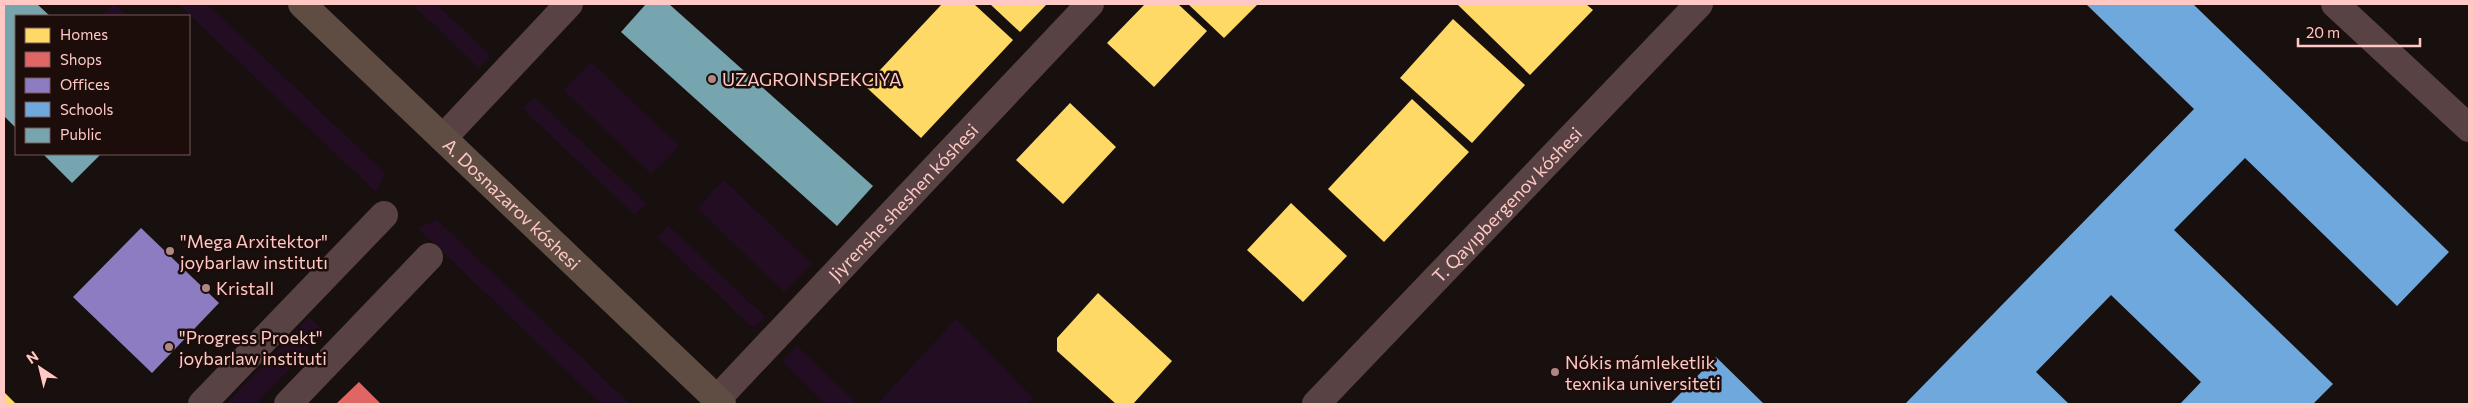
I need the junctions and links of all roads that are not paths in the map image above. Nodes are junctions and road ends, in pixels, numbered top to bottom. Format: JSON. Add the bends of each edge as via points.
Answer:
{"nodes":[{"id":1,"x":302,"y":4,"type":"edge"},
{"id":2,"x":569,"y":4,"type":"edge"},
{"id":3,"x":1090,"y":4,"type":"edge"},
{"id":4,"x":1699,"y":4,"type":"edge"},
{"id":5,"x":2335,"y":4,"type":"edge"},
{"id":6,"x":2469,"y":128,"type":"edge"},
{"id":7,"x":443,"y":138,"type":"junction"},
{"id":8,"x":384,"y":215,"type":"dead end"},
{"id":9,"x":429,"y":257,"type":"dead end"},
{"id":10,"x":719,"y":402,"type":"edge"},
{"id":11,"x":202,"y":404,"type":"edge"},
{"id":12,"x":288,"y":404,"type":"edge"},
{"id":13,"x":1316,"y":404,"type":"edge"}],
"edges":[{"from":1,"to":7,"type":"main road","name":"A. Dosnazarov kóshesi"},
{"from":2,"to":7,"type":"street"},
{"from":3,"to":10,"type":"street","name":"Jiyrenshe sheshen kóshesi"},
{"from":4,"to":13,"type":"street","name":"T. Qayıpbergenov kóshesi"},
{"from":5,"to":6,"type":"street"},
{"from":7,"to":10,"type":"main road","name":"A. Dosnazarov kóshesi"},
{"from":8,"to":11,"type":"street"},
{"from":9,"to":12,"type":"street"}]}
